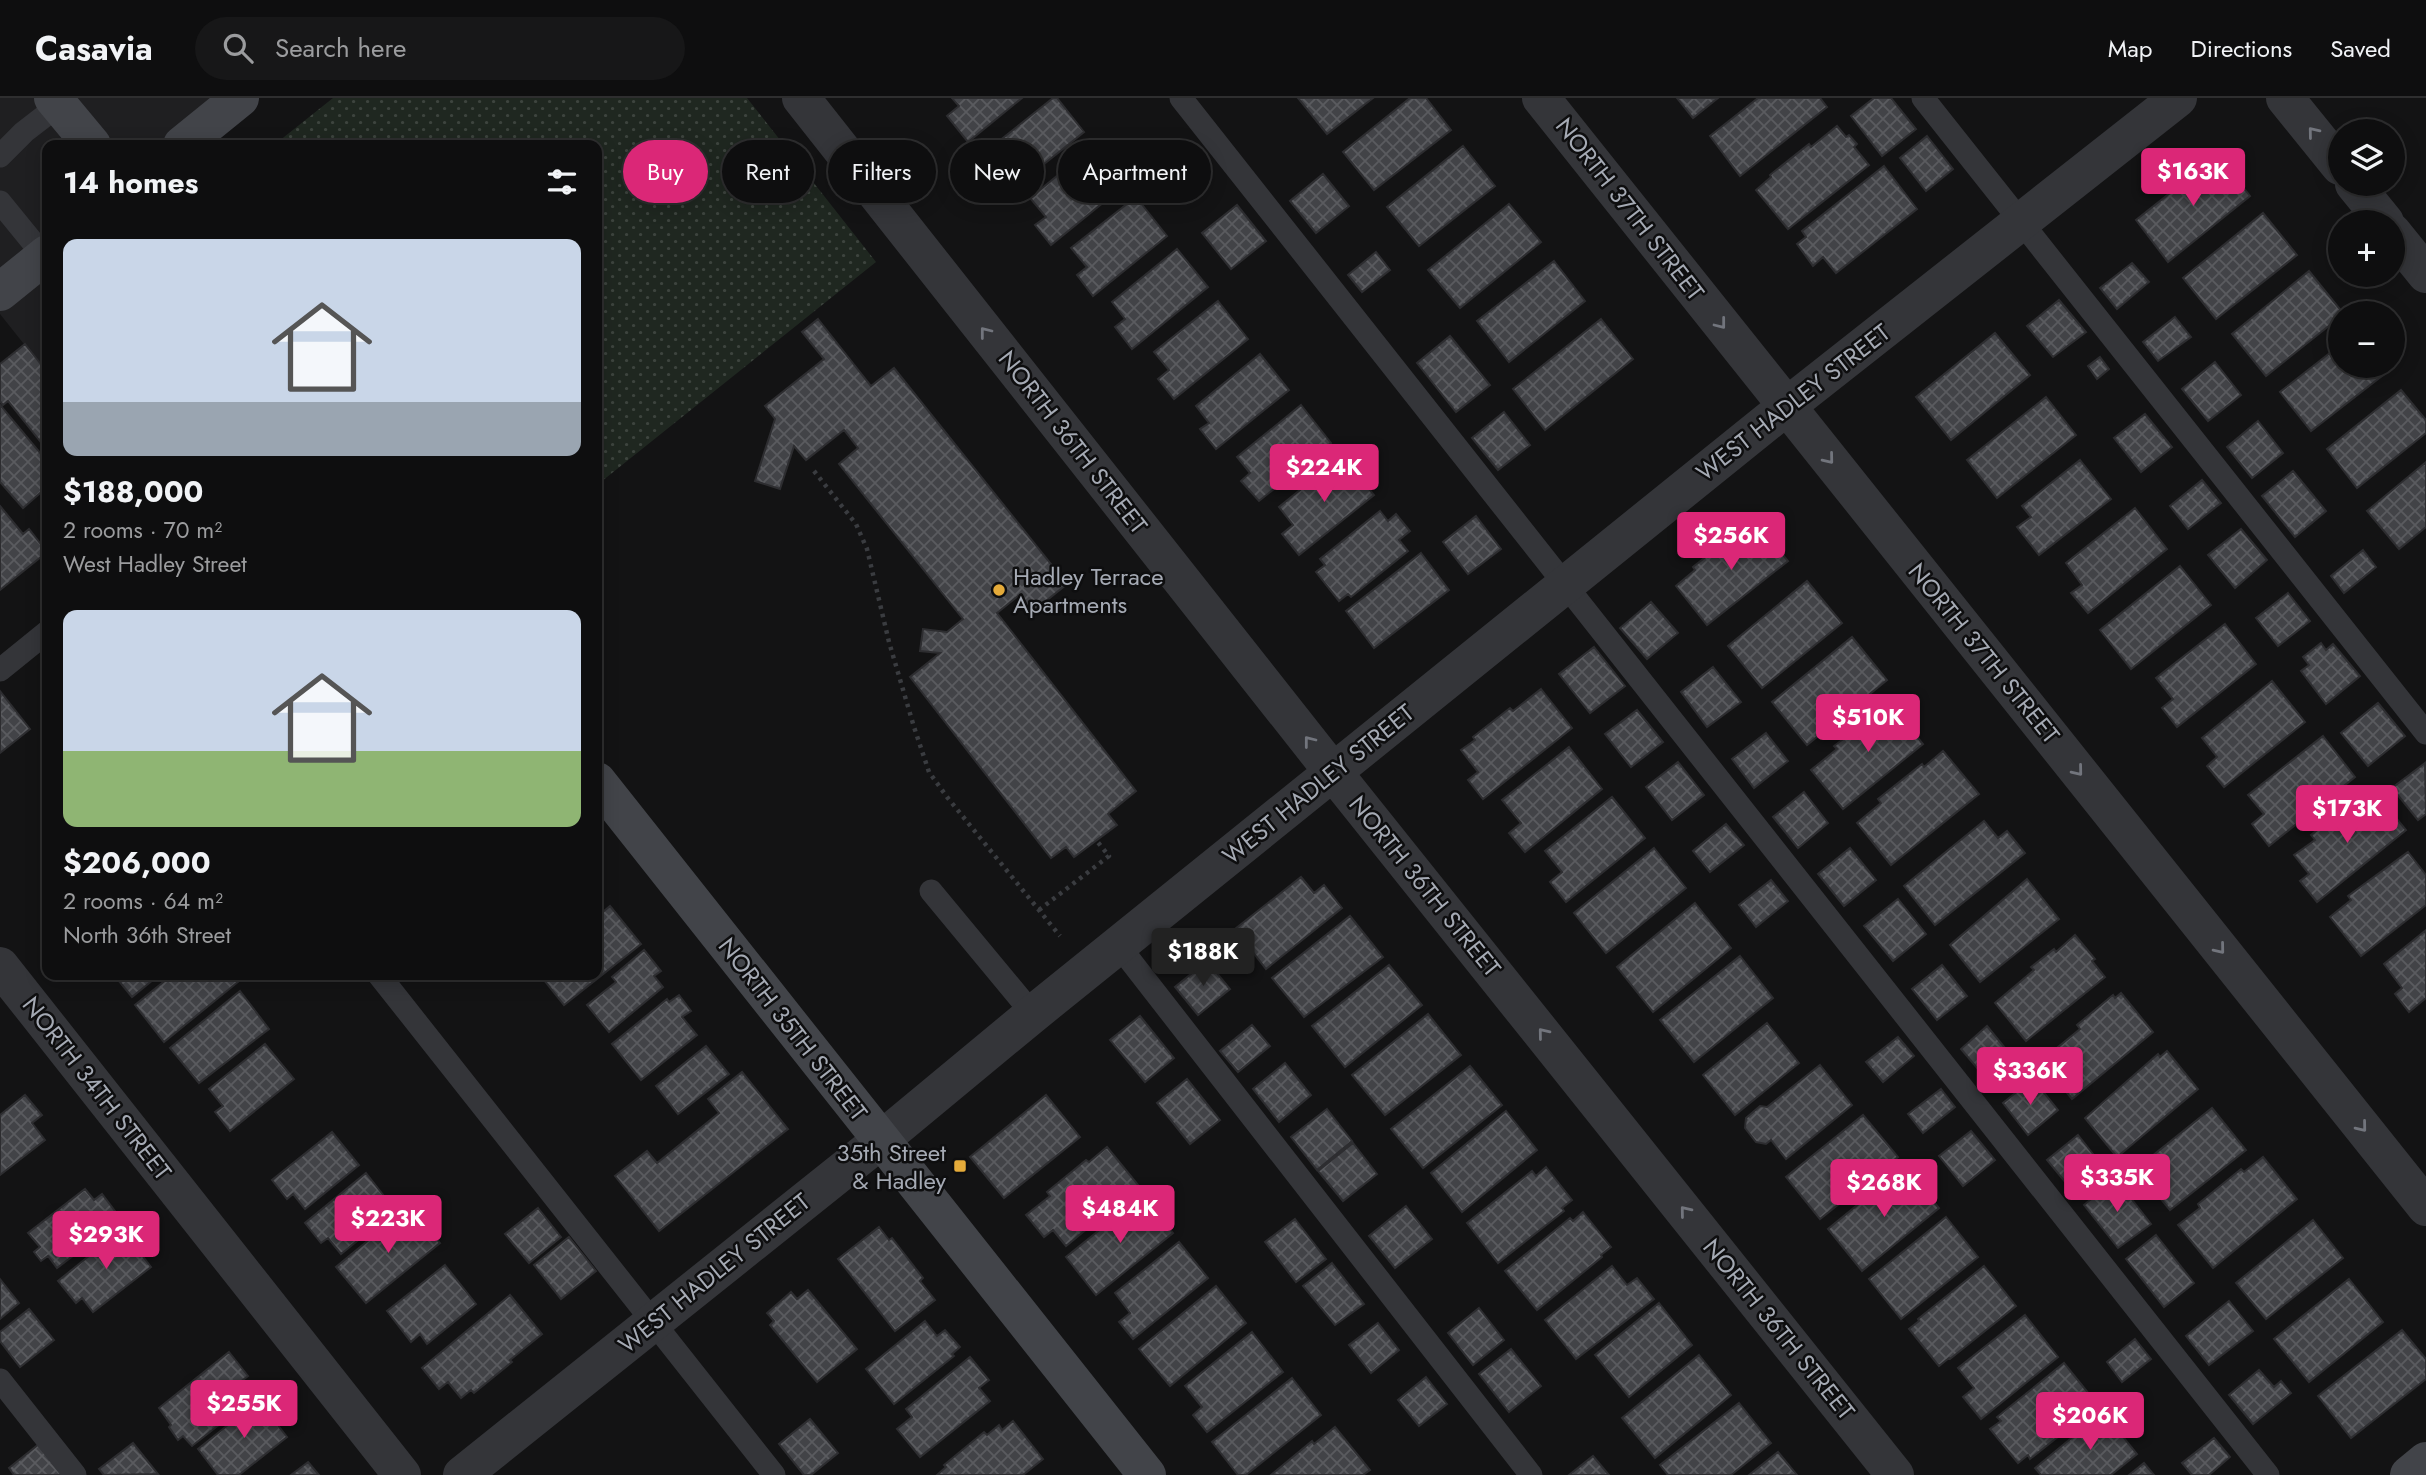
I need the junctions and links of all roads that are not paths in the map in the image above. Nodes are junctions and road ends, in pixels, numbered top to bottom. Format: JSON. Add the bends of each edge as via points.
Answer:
{"nodes":[{"id":1,"x":240,"y":98,"type":"edge"},
{"id":2,"x":801,"y":98,"type":"edge"},
{"id":3,"x":1181,"y":98,"type":"edge"},
{"id":4,"x":1541,"y":98,"type":"edge"},
{"id":5,"x":1923,"y":98,"type":"edge"},
{"id":6,"x":2178,"y":98,"type":"edge"},
{"id":7,"x":2286,"y":98,"type":"edge"},
{"id":8,"x":56,"y":102,"type":"edge"},
{"id":9,"x":88,"y":140,"type":"edge"},
{"id":10,"x":188,"y":140,"type":"edge"},
{"id":11,"x":2328,"y":151,"type":"edge"},
{"id":12,"x":0,"y":156,"type":"edge"},
{"id":13,"x":2364,"y":196,"type":"edge"},
{"id":14,"x":0,"y":202,"type":"edge"},
{"id":15,"x":2375,"y":210,"type":"edge"},
{"id":16,"x":2021,"y":221,"type":"junction"},
{"id":17,"x":2405,"y":248,"type":"edge"},
{"id":18,"x":42,"y":250,"type":"edge"},
{"id":19,"x":42,"y":258,"type":"edge"},
{"id":20,"x":2426,"y":274,"type":"edge"},
{"id":21,"x":0,"y":292,"type":"edge"},
{"id":22,"x":1787,"y":406,"type":"junction"},
{"id":23,"x":1565,"y":584,"type":"junction"},
{"id":24,"x":42,"y":636,"type":"edge"},
{"id":25,"x":0,"y":670,"type":"edge"},
{"id":26,"x":2426,"y":733,"type":"edge"},
{"id":27,"x":1333,"y":772,"type":"junction"},
{"id":28,"x":602,"y":787,"type":"edge"},
{"id":29,"x":931,"y":891,"type":"dead end"},
{"id":30,"x":1119,"y":946,"type":"junction"},
{"id":31,"x":0,"y":966,"type":"edge"},
{"id":32,"x":383,"y":980,"type":"edge"},
{"id":33,"x":1033,"y":1014,"type":"junction"},
{"id":34,"x":881,"y":1140,"type":"junction"},
{"id":35,"x":2426,"y":1207,"type":"edge"},
{"id":36,"x":652,"y":1323,"type":"junction"},
{"id":37,"x":0,"y":1380,"type":"edge"},
{"id":38,"x":2426,"y":1461,"type":"edge"},
{"id":39,"x":75,"y":1475,"type":"edge"},
{"id":40,"x":402,"y":1475,"type":"edge"},
{"id":41,"x":462,"y":1475,"type":"edge"},
{"id":42,"x":774,"y":1475,"type":"edge"},
{"id":43,"x":1147,"y":1475,"type":"edge"},
{"id":44,"x":1531,"y":1475,"type":"edge"},
{"id":45,"x":1895,"y":1475,"type":"edge"},
{"id":46,"x":2268,"y":1475,"type":"edge"},
{"id":47,"x":2409,"y":1475,"type":"edge"}],
"edges":[{"from":1,"to":10,"type":"main road"},
{"from":27,"to":2,"type":"street","name":"NORTH 36TH STREET","one_way":true},
{"from":3,"to":23,"type":"lane"},
{"from":4,"to":22,"type":"street","name":"NORTH 37TH STREET","one_way":true},
{"from":5,"to":16,"type":"lane"},
{"from":6,"to":16,"type":"street","name":"WEST HADLEY STREET"},
{"from":11,"to":7,"type":"street","one_way":true},
{"from":8,"to":9,"type":"main road"},
{"from":8,"to":12,"type":"lane"},
{"from":13,"to":15,"type":"street"},
{"from":14,"to":18,"type":"lane"},
{"from":16,"to":22,"type":"street","name":"WEST HADLEY STREET"},
{"from":16,"to":26,"type":"lane"},
{"from":17,"to":20,"type":"street"},
{"from":19,"to":21,"type":"main road"},
{"from":22,"to":23,"type":"street","name":"WEST HADLEY STREET"},
{"from":22,"to":35,"type":"street","name":"NORTH 37TH STREET","one_way":true},
{"from":23,"to":27,"type":"street","name":"WEST HADLEY STREET"},
{"from":23,"to":46,"type":"lane"},
{"from":24,"to":25,"type":"lane"},
{"from":27,"to":30,"type":"street","name":"WEST HADLEY STREET"},
{"from":45,"to":27,"type":"street","name":"NORTH 36TH STREET","one_way":true},
{"from":28,"to":34,"type":"main road","name":"NORTH 35TH STREET"},
{"from":29,"to":33,"type":"lane"},
{"from":30,"to":33,"type":"street","name":"WEST HADLEY STREET"},
{"from":30,"to":44,"type":"lane"},
{"from":31,"to":40,"type":"street","name":"NORTH 34TH STREET"},
{"from":32,"to":36,"type":"lane"},
{"from":33,"to":34,"type":"street","name":"WEST HADLEY STREET"},
{"from":34,"to":36,"type":"street","name":"WEST HADLEY STREET"},
{"from":34,"to":43,"type":"main road","name":"NORTH 35TH STREET"},
{"from":36,"to":41,"type":"street","name":"WEST HADLEY STREET"},
{"from":36,"to":42,"type":"lane"},
{"from":37,"to":39,"type":"lane"},
{"from":38,"to":47,"type":"main road"}]}
